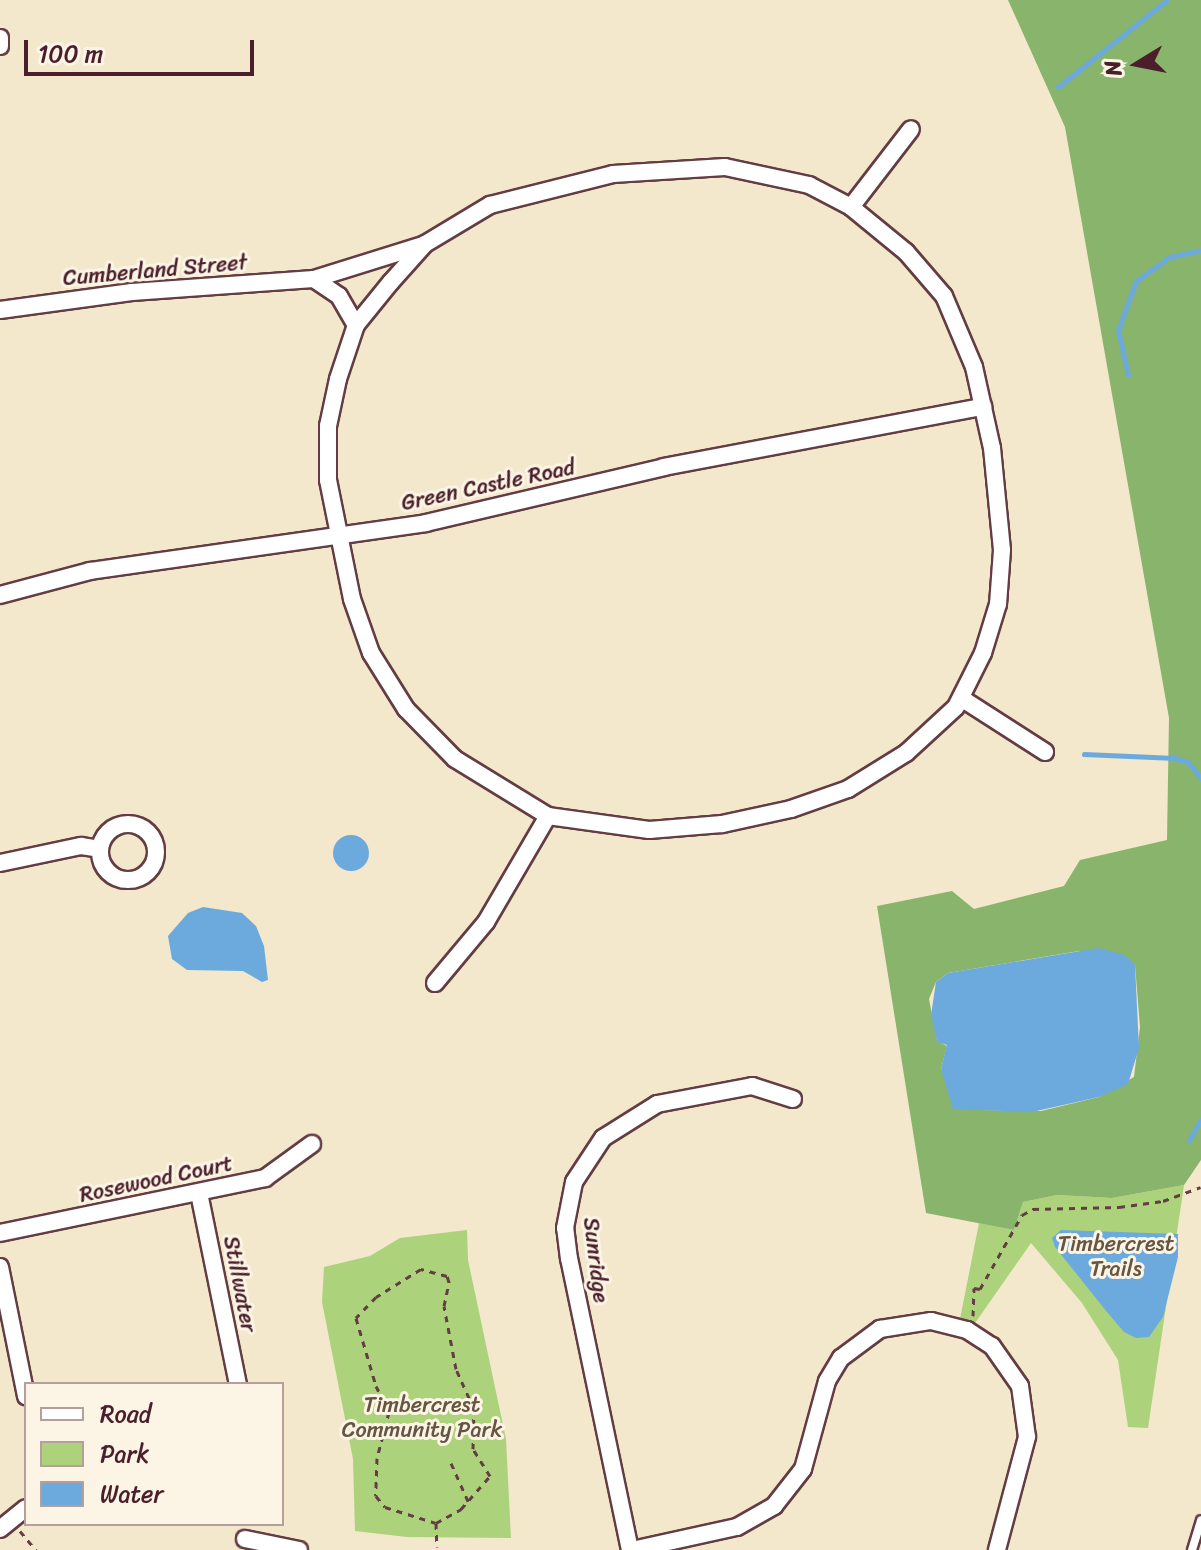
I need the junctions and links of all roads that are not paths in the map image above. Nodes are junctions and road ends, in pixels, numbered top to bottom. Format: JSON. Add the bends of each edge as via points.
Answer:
{"nodes":[{"id":1,"x":0,"y":38,"type":"edge"},
{"id":2,"x":0,"y":46,"type":"edge"},
{"id":3,"x":911,"y":129,"type":"dead end"},
{"id":4,"x":851,"y":207,"type":"junction"},
{"id":5,"x":425,"y":244,"type":"junction"},
{"id":6,"x":314,"y":279,"type":"junction"},
{"id":7,"x":0,"y":310,"type":"edge"},
{"id":8,"x":356,"y":325,"type":"junction"},
{"id":9,"x":983,"y":407,"type":"junction"},
{"id":10,"x":338,"y":536,"type":"junction"},
{"id":11,"x":0,"y":595,"type":"edge"},
{"id":12,"x":961,"y":698,"type":"junction"},
{"id":13,"x":1045,"y":752,"type":"dead end"},
{"id":14,"x":548,"y":816,"type":"junction"},
{"id":15,"x":100,"y":849,"type":"dead end"},
{"id":16,"x":0,"y":863,"type":"edge"},
{"id":17,"x":435,"y":983,"type":"dead end"},
{"id":18,"x":793,"y":1099,"type":"dead end"},
{"id":19,"x":312,"y":1144,"type":"dead end"},
{"id":20,"x":199,"y":1193,"type":"junction"},
{"id":21,"x":0,"y":1233,"type":"edge"},
{"id":22,"x":0,"y":1267,"type":"edge"},
{"id":23,"x":238,"y":1382,"type":"edge"},
{"id":24,"x":24,"y":1386,"type":"edge"},
{"id":25,"x":24,"y":1510,"type":"edge"},
{"id":26,"x":1201,"y":1520,"type":"edge"},
{"id":27,"x":6,"y":1526,"type":"edge"},
{"id":28,"x":244,"y":1538,"type":"edge"},
{"id":29,"x":299,"y":1550,"type":"edge"},
{"id":30,"x":631,"y":1550,"type":"edge"},
{"id":31,"x":997,"y":1550,"type":"edge"},
{"id":32,"x":1192,"y":1550,"type":"edge"}],
"edges":[{"from":1,"to":2,"type":"street"},
{"from":3,"to":4,"type":"street"},
{"from":4,"to":5,"type":"street","via":[[809,185],[765,172],[725,167],[640,172],[549,187],[490,205]]},
{"from":4,"to":9,"type":"street","via":[[906,252],[944,296],[974,367]]},
{"from":5,"to":6,"type":"street","name":"Cumberland Street"},
{"from":5,"to":8,"type":"street"},
{"from":6,"to":7,"type":"street","name":"Cumberland Street","via":[[132,292]]},
{"from":6,"to":8,"type":"street","via":[[339,296]]},
{"from":8,"to":10,"type":"street","via":[[328,426],[328,480]]},
{"from":9,"to":10,"type":"street","name":"Green Castle Road","via":[[664,467],[426,523]]},
{"from":9,"to":12,"type":"street","via":[[994,462],[1002,573],[983,653]]},
{"from":10,"to":11,"type":"street","name":"Green Castle Road","via":[[104,568]]},
{"from":10,"to":14,"type":"street","via":[[371,653],[406,709],[455,759]]},
{"from":12,"to":13,"type":"street"},
{"from":12,"to":14,"type":"street","via":[[906,753],[848,789],[791,809],[722,824],[649,830]]},
{"from":14,"to":17,"type":"street","via":[[486,922]]},
{"from":15,"to":16,"type":"street","via":[[81,846]]},
{"from":18,"to":30,"type":"street","name":"Sunridge","via":[[752,1086],[657,1104],[603,1138],[574,1182],[565,1228],[569,1259]]},
{"from":19,"to":20,"type":"street","name":"Rosewood Court","via":[[265,1178]]},
{"from":20,"to":21,"type":"street","name":"Rosewood Court"},
{"from":20,"to":23,"type":"street","name":"Stillwater"},
{"from":22,"to":24,"type":"street"},
{"from":25,"to":27,"type":"street"},
{"from":26,"to":32,"type":"lane"},
{"from":28,"to":29,"type":"street"},
{"from":30,"to":31,"type":"street","via":[[737,1527],[774,1506],[803,1469],[827,1381],[860,1341],[904,1322],[931,1321],[967,1330],[1005,1360],[1025,1406],[1025,1450]]}]}
